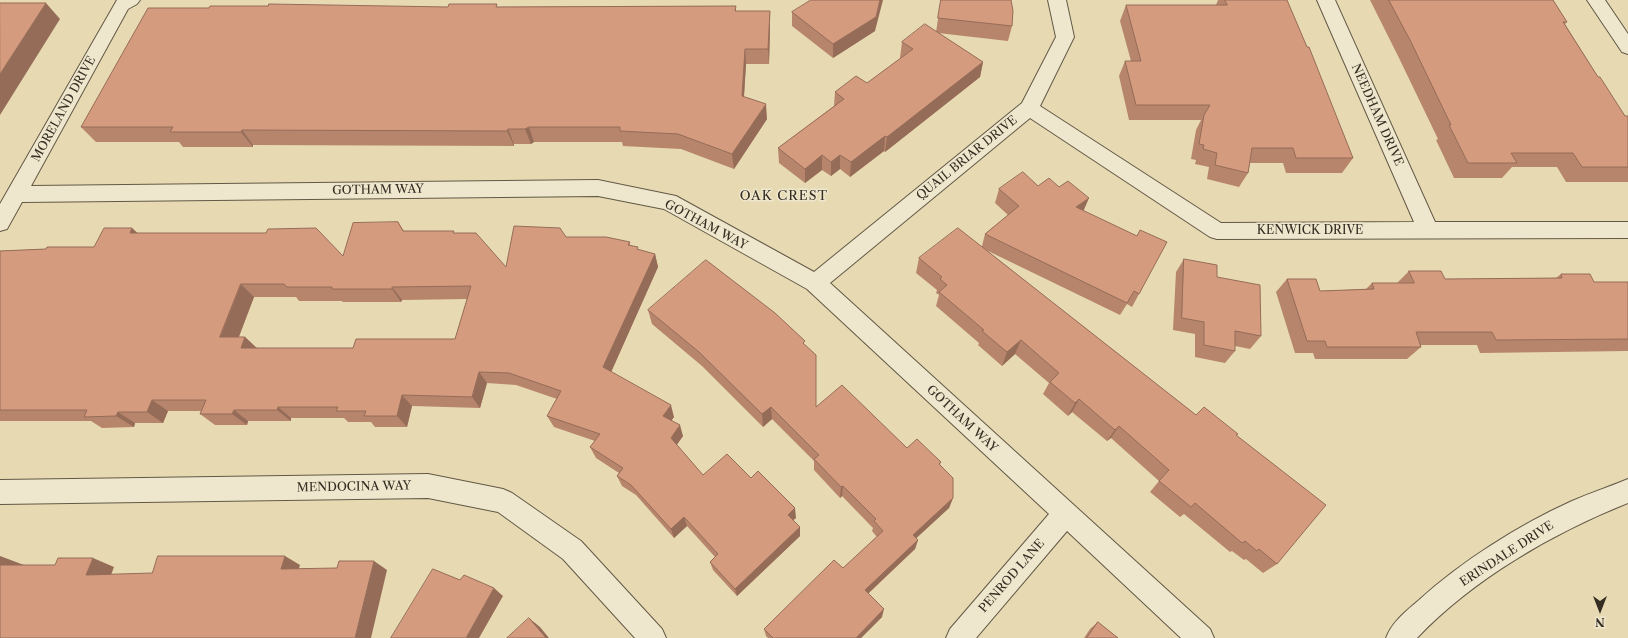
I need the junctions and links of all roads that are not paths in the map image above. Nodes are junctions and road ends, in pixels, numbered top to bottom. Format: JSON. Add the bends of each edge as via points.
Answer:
{"nodes":[{"id":1,"x":131,"y":0,"type":"edge"},
{"id":2,"x":1057,"y":0,"type":"edge"},
{"id":3,"x":1326,"y":0,"type":"edge"},
{"id":4,"x":1601,"y":7,"type":"edge"},
{"id":5,"x":1628,"y":14,"type":"edge"},
{"id":6,"x":1628,"y":48,"type":"edge"},
{"id":7,"x":1029,"y":108,"type":"junction"},
{"id":8,"x":17,"y":194,"type":"junction"},
{"id":9,"x":0,"y":223,"type":"edge"},
{"id":10,"x":1428,"y":230,"type":"junction"},
{"id":11,"x":1628,"y":230,"type":"edge"},
{"id":12,"x":815,"y":283,"type":"junction"},
{"id":13,"x":1628,"y":491,"type":"edge"},
{"id":14,"x":0,"y":492,"type":"edge"},
{"id":15,"x":1065,"y":514,"type":"junction"},
{"id":16,"x":653,"y":638,"type":"edge"},
{"id":17,"x":959,"y":638,"type":"edge"},
{"id":18,"x":1202,"y":638,"type":"edge"},
{"id":19,"x":1399,"y":638,"type":"edge"}],
"edges":[{"from":1,"to":8,"type":"street","name":"MORELAND DRIVE","via":[[120,5]]},
{"from":2,"to":7,"type":"street","name":"QUAIL BRIAR DRIVE","via":[[1065,37]]},
{"from":3,"to":10,"type":"street","name":"NEEDHAM DRIVE"},
{"from":4,"to":5,"type":"street"},
{"from":4,"to":6,"type":"street"},
{"from":7,"to":10,"type":"street","name":"KENWICK DRIVE","via":[[1217,231]]},
{"from":7,"to":12,"type":"street","name":"QUAIL BRIAR DRIVE"},
{"from":8,"to":9,"type":"street","name":"MORELAND DRIVE"},
{"from":8,"to":12,"type":"street","name":"GOTHAM WAY","via":[[598,188],[669,202]]},
{"from":10,"to":11,"type":"street","name":"KENWICK DRIVE"},
{"from":12,"to":15,"type":"street","name":"GOTHAM WAY"},
{"from":13,"to":19,"type":"street","name":"ERINDALE DRIVE","via":[[1567,516],[1500,556],[1434,604]]},
{"from":14,"to":16,"type":"street","name":"MENDOCINA WAY","via":[[428,486],[503,501],[572,550]]},
{"from":15,"to":17,"type":"street","name":"PENROD LANE"},
{"from":15,"to":18,"type":"street","name":"GOTHAM WAY"}]}
